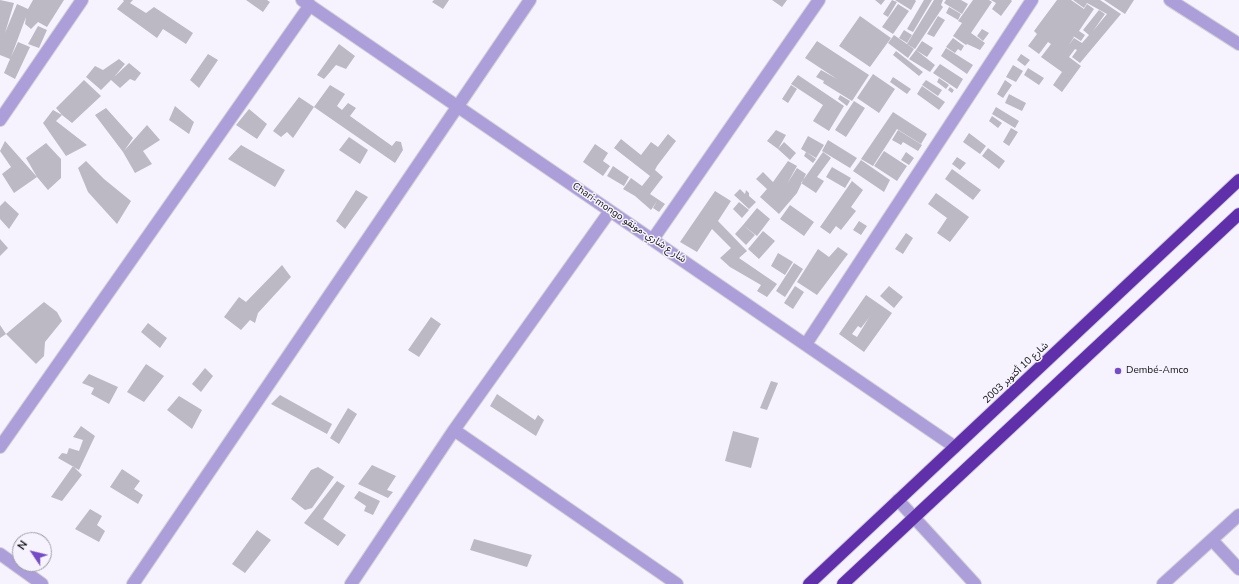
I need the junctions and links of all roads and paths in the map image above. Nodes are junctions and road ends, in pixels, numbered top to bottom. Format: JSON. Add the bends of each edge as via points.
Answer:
{"nodes":[{"id":1,"x":82,"y":0,"type":"edge"},
{"id":2,"x":530,"y":0,"type":"edge"},
{"id":3,"x":819,"y":0,"type":"edge"},
{"id":4,"x":1032,"y":0,"type":"edge"},
{"id":5,"x":1170,"y":0,"type":"edge"},
{"id":6,"x":306,"y":3,"type":"edge"},
{"id":7,"x":1239,"y":44,"type":"edge"},
{"id":8,"x":458,"y":106,"type":"junction"},
{"id":9,"x":0,"y":120,"type":"edge"},
{"id":10,"x":1239,"y":180,"type":"edge"},
{"id":11,"x":610,"y":211,"type":"junction"},
{"id":12,"x":1239,"y":214,"type":"edge"},
{"id":13,"x":653,"y":240,"type":"junction"},
{"id":14,"x":806,"y":344,"type":"junction"},
{"id":15,"x":454,"y":430,"type":"junction"},
{"id":16,"x":0,"y":447,"type":"edge"},
{"id":17,"x":955,"y":447,"type":"junction"},
{"id":18,"x":898,"y":500,"type":"junction"},
{"id":19,"x":1239,"y":515,"type":"edge"},
{"id":20,"x":913,"y":518,"type":"junction"},
{"id":21,"x":1212,"y":540,"type":"junction"},
{"id":22,"x":0,"y":554,"type":"edge"},
{"id":23,"x":1239,"y":569,"type":"edge"},
{"id":24,"x":42,"y":584,"type":"edge"},
{"id":25,"x":133,"y":584,"type":"edge"},
{"id":26,"x":351,"y":584,"type":"edge"},
{"id":27,"x":677,"y":584,"type":"edge"},
{"id":28,"x":809,"y":584,"type":"edge"},
{"id":29,"x":843,"y":584,"type":"edge"},
{"id":30,"x":975,"y":584,"type":"edge"},
{"id":31,"x":1162,"y":584,"type":"edge"}],
"edges":[{"from":1,"to":9,"type":"street"},
{"from":2,"to":8,"type":"street"},
{"from":3,"to":13,"type":"street"},
{"from":4,"to":14,"type":"street"},
{"from":5,"to":7,"type":"street"},
{"from":6,"to":8,"type":"street","name":"Chari-mongo شار ع شاري-مونقو"},
{"from":6,"to":16,"type":"street"},
{"from":8,"to":11,"type":"street","name":"Chari-mongo شار ع شاري-مونقو"},
{"from":8,"to":25,"type":"street"},
{"from":10,"to":17,"type":"highway","name":"شارع 10 أكتوبر 2003"},
{"from":11,"to":13,"type":"street","name":"Chari-mongo شار ع شاري-مونقو"},
{"from":11,"to":15,"type":"street"},
{"from":12,"to":20,"type":"highway"},
{"from":13,"to":14,"type":"street","name":"Chari-mongo شار ع شاري-مونقو"},
{"from":14,"to":17,"type":"street","name":"Chari-mongo شار ع شاري-مونقو"},
{"from":15,"to":26,"type":"street"},
{"from":15,"to":27,"type":"street"},
{"from":17,"to":18,"type":"highway","name":"شارع 10 أكتوبر 2003"},
{"from":18,"to":20,"type":"street"},
{"from":18,"to":28,"type":"highway","name":"شارع 10 أكتوبر 2003"},
{"from":19,"to":21,"type":"street"},
{"from":20,"to":29,"type":"highway"},
{"from":20,"to":30,"type":"street"},
{"from":21,"to":23,"type":"street"},
{"from":21,"to":31,"type":"street"},
{"from":22,"to":24,"type":"street"}]}
